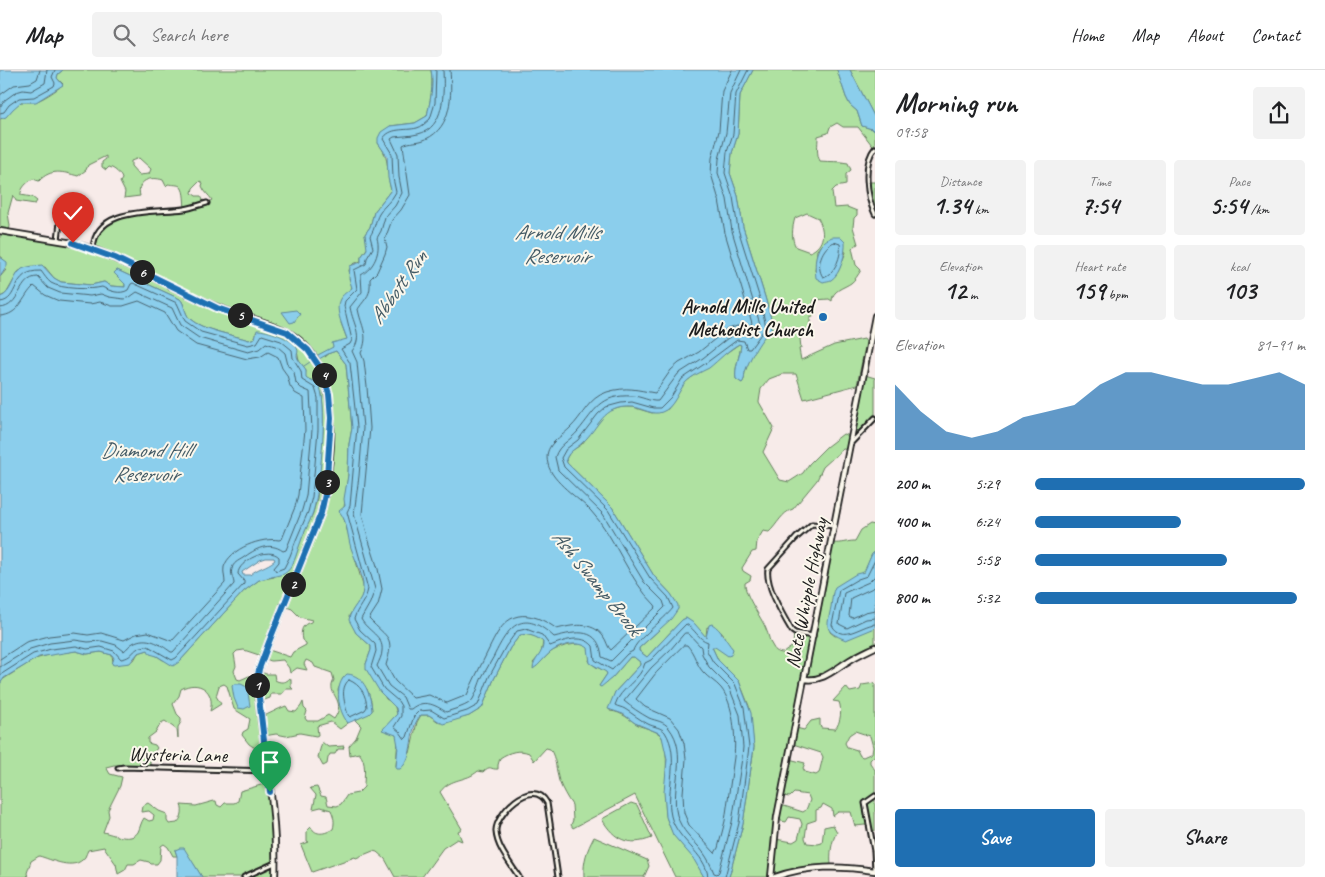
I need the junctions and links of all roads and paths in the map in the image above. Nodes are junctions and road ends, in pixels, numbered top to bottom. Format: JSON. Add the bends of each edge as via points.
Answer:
{"nodes":[{"id":1,"x":875,"y":148,"type":"edge"},
{"id":2,"x":207,"y":203,"type":"dead end"},
{"id":3,"x":61,"y":213,"type":"dead end"},
{"id":4,"x":875,"y":214,"type":"edge"},
{"id":5,"x":0,"y":232,"type":"edge"},
{"id":6,"x":58,"y":240,"type":"junction"},
{"id":7,"x":93,"y":249,"type":"junction"},
{"id":8,"x":875,"y":316,"type":"edge"},
{"id":9,"x":875,"y":418,"type":"edge"},
{"id":10,"x":850,"y":443,"type":"junction"},
{"id":11,"x":834,"y":526,"type":"junction"},
{"id":12,"x":812,"y":636,"type":"junction"},
{"id":13,"x":875,"y":648,"type":"edge"},
{"id":14,"x":804,"y":679,"type":"junction"},
{"id":15,"x":118,"y":768,"type":"dead end"},
{"id":16,"x":268,"y":771,"type":"junction"},
{"id":17,"x":875,"y":796,"type":"edge"},
{"id":18,"x":275,"y":862,"type":"junction"},
{"id":19,"x":875,"y":871,"type":"edge"},
{"id":20,"x":244,"y":877,"type":"edge"},
{"id":21,"x":275,"y":877,"type":"edge"},
{"id":22,"x":518,"y":877,"type":"edge"},
{"id":23,"x":558,"y":877,"type":"edge"},
{"id":24,"x":771,"y":877,"type":"edge"},
{"id":25,"x":775,"y":877,"type":"edge"}],
"edges":[{"from":1,"to":4,"type":"street","via":[[870,157],[867,182]]},
{"from":2,"to":7,"type":"street","via":[[118,216],[96,235]]},
{"from":3,"to":6,"type":"street"},
{"from":5,"to":6,"type":"street"},
{"from":6,"to":7,"type":"street"},
{"from":7,"to":16,"type":"street","via":[[217,308],[280,328],[314,356],[325,378],[331,433],[327,486],[321,513],[257,681]]},
{"from":8,"to":10,"type":"street","name":"Nate Whipple Highway"},
{"from":9,"to":10,"type":"street"},
{"from":10,"to":11,"type":"street","name":"Nate Whipple Highway"},
{"from":11,"to":12,"type":"street","name":"Nate Whipple Highway"},
{"from":11,"to":12,"type":"street","via":[[812,524],[768,569],[769,585],[792,630]]},
{"from":12,"to":14,"type":"street","name":"Nate Whipple Highway"},
{"from":13,"to":14,"type":"street","via":[[824,677]]},
{"from":14,"to":24,"type":"street","name":"Nate Whipple Highway","via":[[777,817]]},
{"from":15,"to":16,"type":"street","name":"Wysteria Lane"},
{"from":16,"to":18,"type":"street"},
{"from":17,"to":19,"type":"street","via":[[865,803]]},
{"from":18,"to":20,"type":"street"},
{"from":18,"to":21,"type":"street"},
{"from":19,"to":25,"type":"street","via":[[850,867],[817,868]]},
{"from":22,"to":23,"type":"street","via":[[495,830],[508,808],[524,795],[534,793],[540,794],[547,803]]}]}
